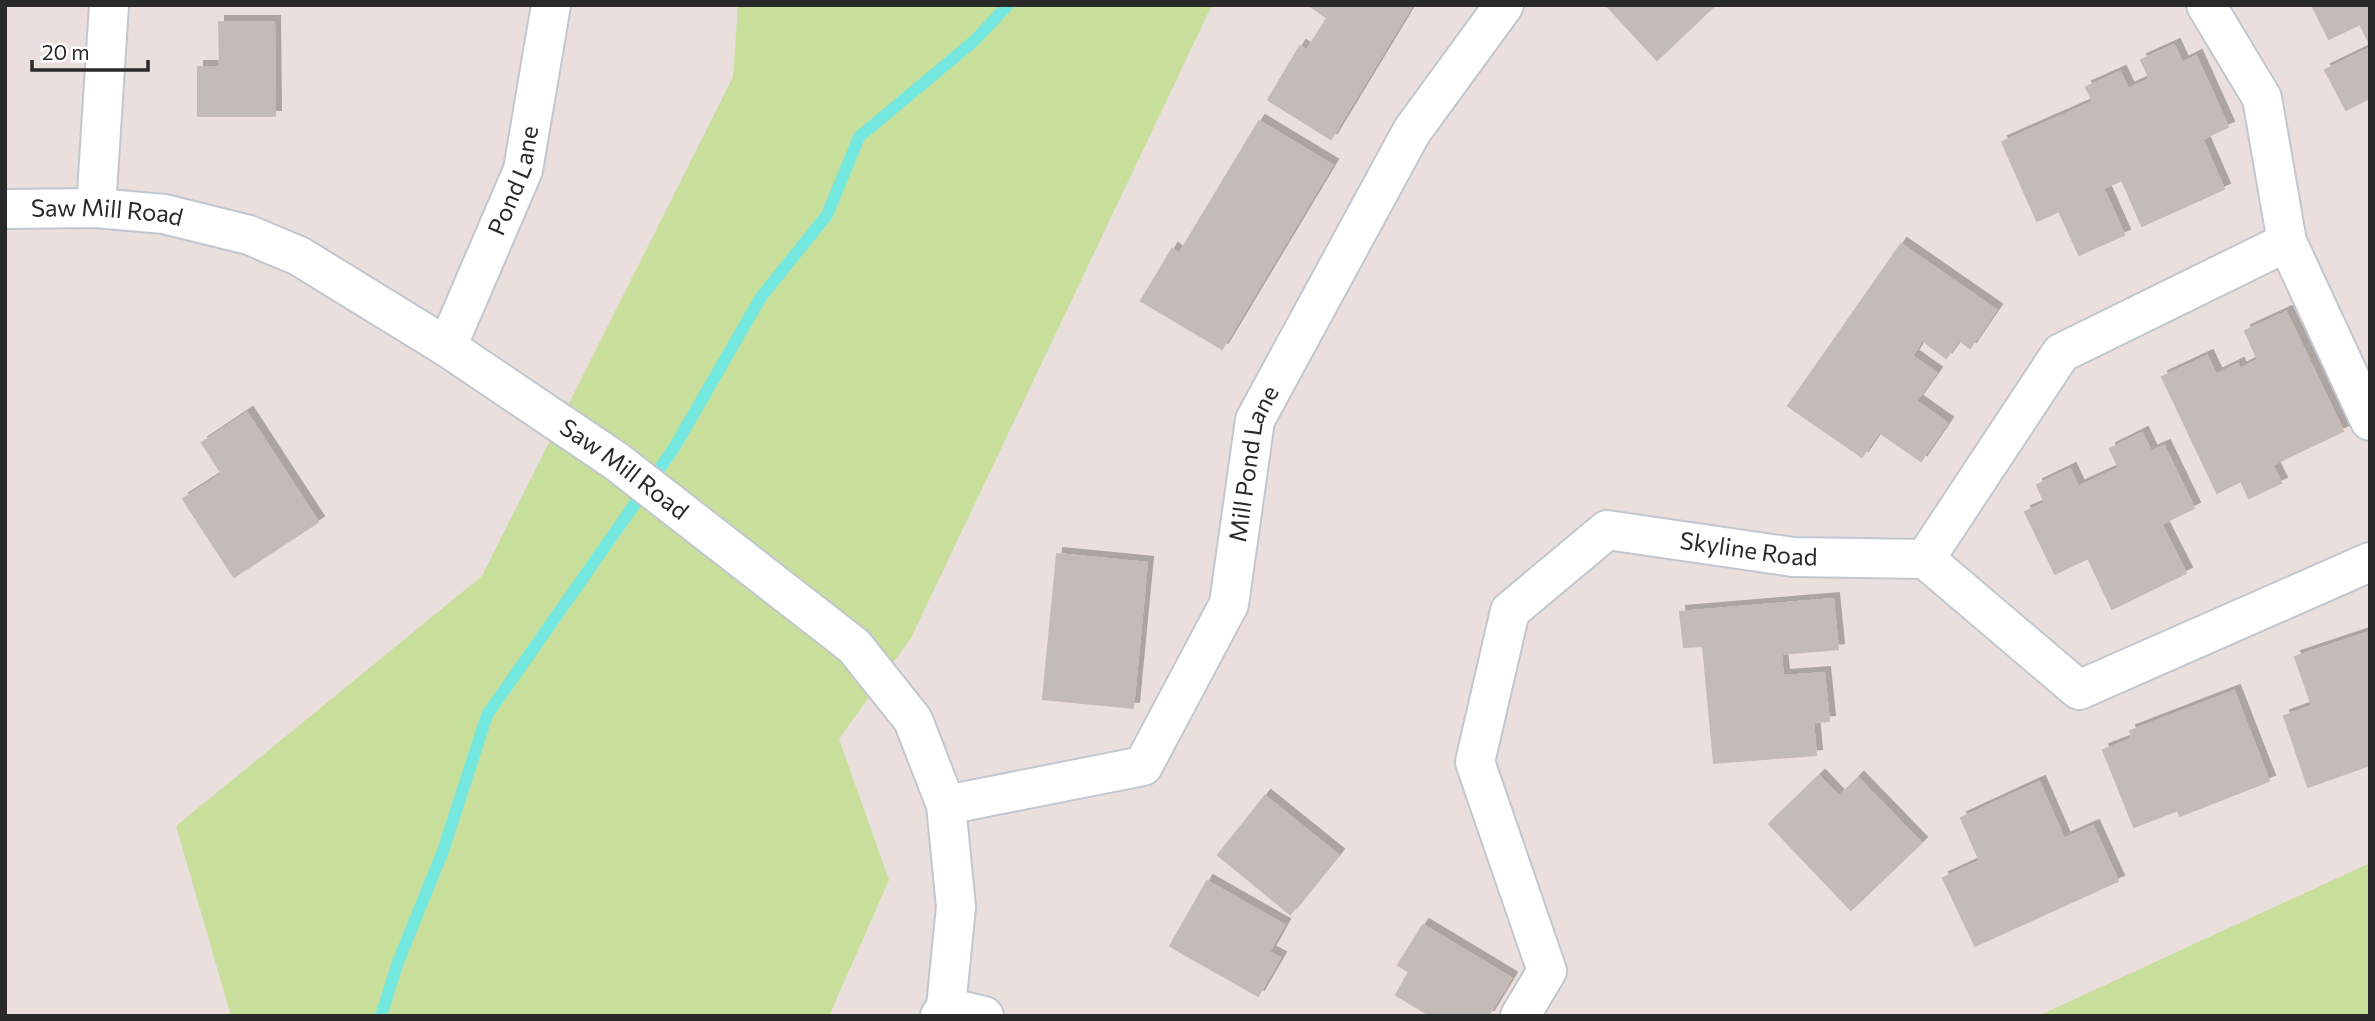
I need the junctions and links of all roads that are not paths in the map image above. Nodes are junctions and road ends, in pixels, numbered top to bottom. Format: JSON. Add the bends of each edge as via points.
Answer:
{"nodes":[{"id":1,"x":109,"y":5,"type":"edge"},
{"id":2,"x":551,"y":5,"type":"edge"},
{"id":3,"x":1504,"y":5,"type":"edge"},
{"id":4,"x":2206,"y":5,"type":"edge"},
{"id":5,"x":96,"y":208,"type":"junction"},
{"id":6,"x":5,"y":209,"type":"edge"},
{"id":7,"x":2287,"y":242,"type":"junction"},
{"id":8,"x":447,"y":347,"type":"junction"},
{"id":9,"x":2370,"y":421,"type":"edge"},
{"id":10,"x":1925,"y":559,"type":"junction"},
{"id":11,"x":2370,"y":562,"type":"edge"},
{"id":12,"x":946,"y":805,"type":"junction"},
{"id":13,"x":943,"y":1011,"type":"edge"},
{"id":14,"x":984,"y":1016,"type":"edge"},
{"id":15,"x":1520,"y":1016,"type":"edge"}],
"edges":[{"from":1,"to":5,"type":"street"},
{"from":2,"to":8,"type":"street","name":"Pond Lane","via":[[523,170]]},
{"from":3,"to":12,"type":"street","name":"Mill Pond Lane","via":[[1412,131],[1255,420],[1229,604],[1143,766]]},
{"from":4,"to":7,"type":"street","via":[[2262,98]]},
{"from":5,"to":6,"type":"street","name":"Saw Mill Road"},
{"from":5,"to":8,"type":"street","name":"Saw Mill Road","via":[[202,221],[273,244]]},
{"from":7,"to":9,"type":"street"},
{"from":7,"to":10,"type":"street","via":[[2061,353]]},
{"from":8,"to":12,"type":"street","name":"Saw Mill Road","via":[[616,461],[854,646],[913,720]]},
{"from":10,"to":11,"type":"street","via":[[2079,690]]},
{"from":10,"to":15,"type":"street","name":"Skyline Road","via":[[1793,557],[1607,530],[1510,611],[1475,762],[1547,971]]},
{"from":12,"to":13,"type":"street","name":"Saw Mill Road","via":[[956,907]]},
{"from":13,"to":14,"type":"street"}]}
